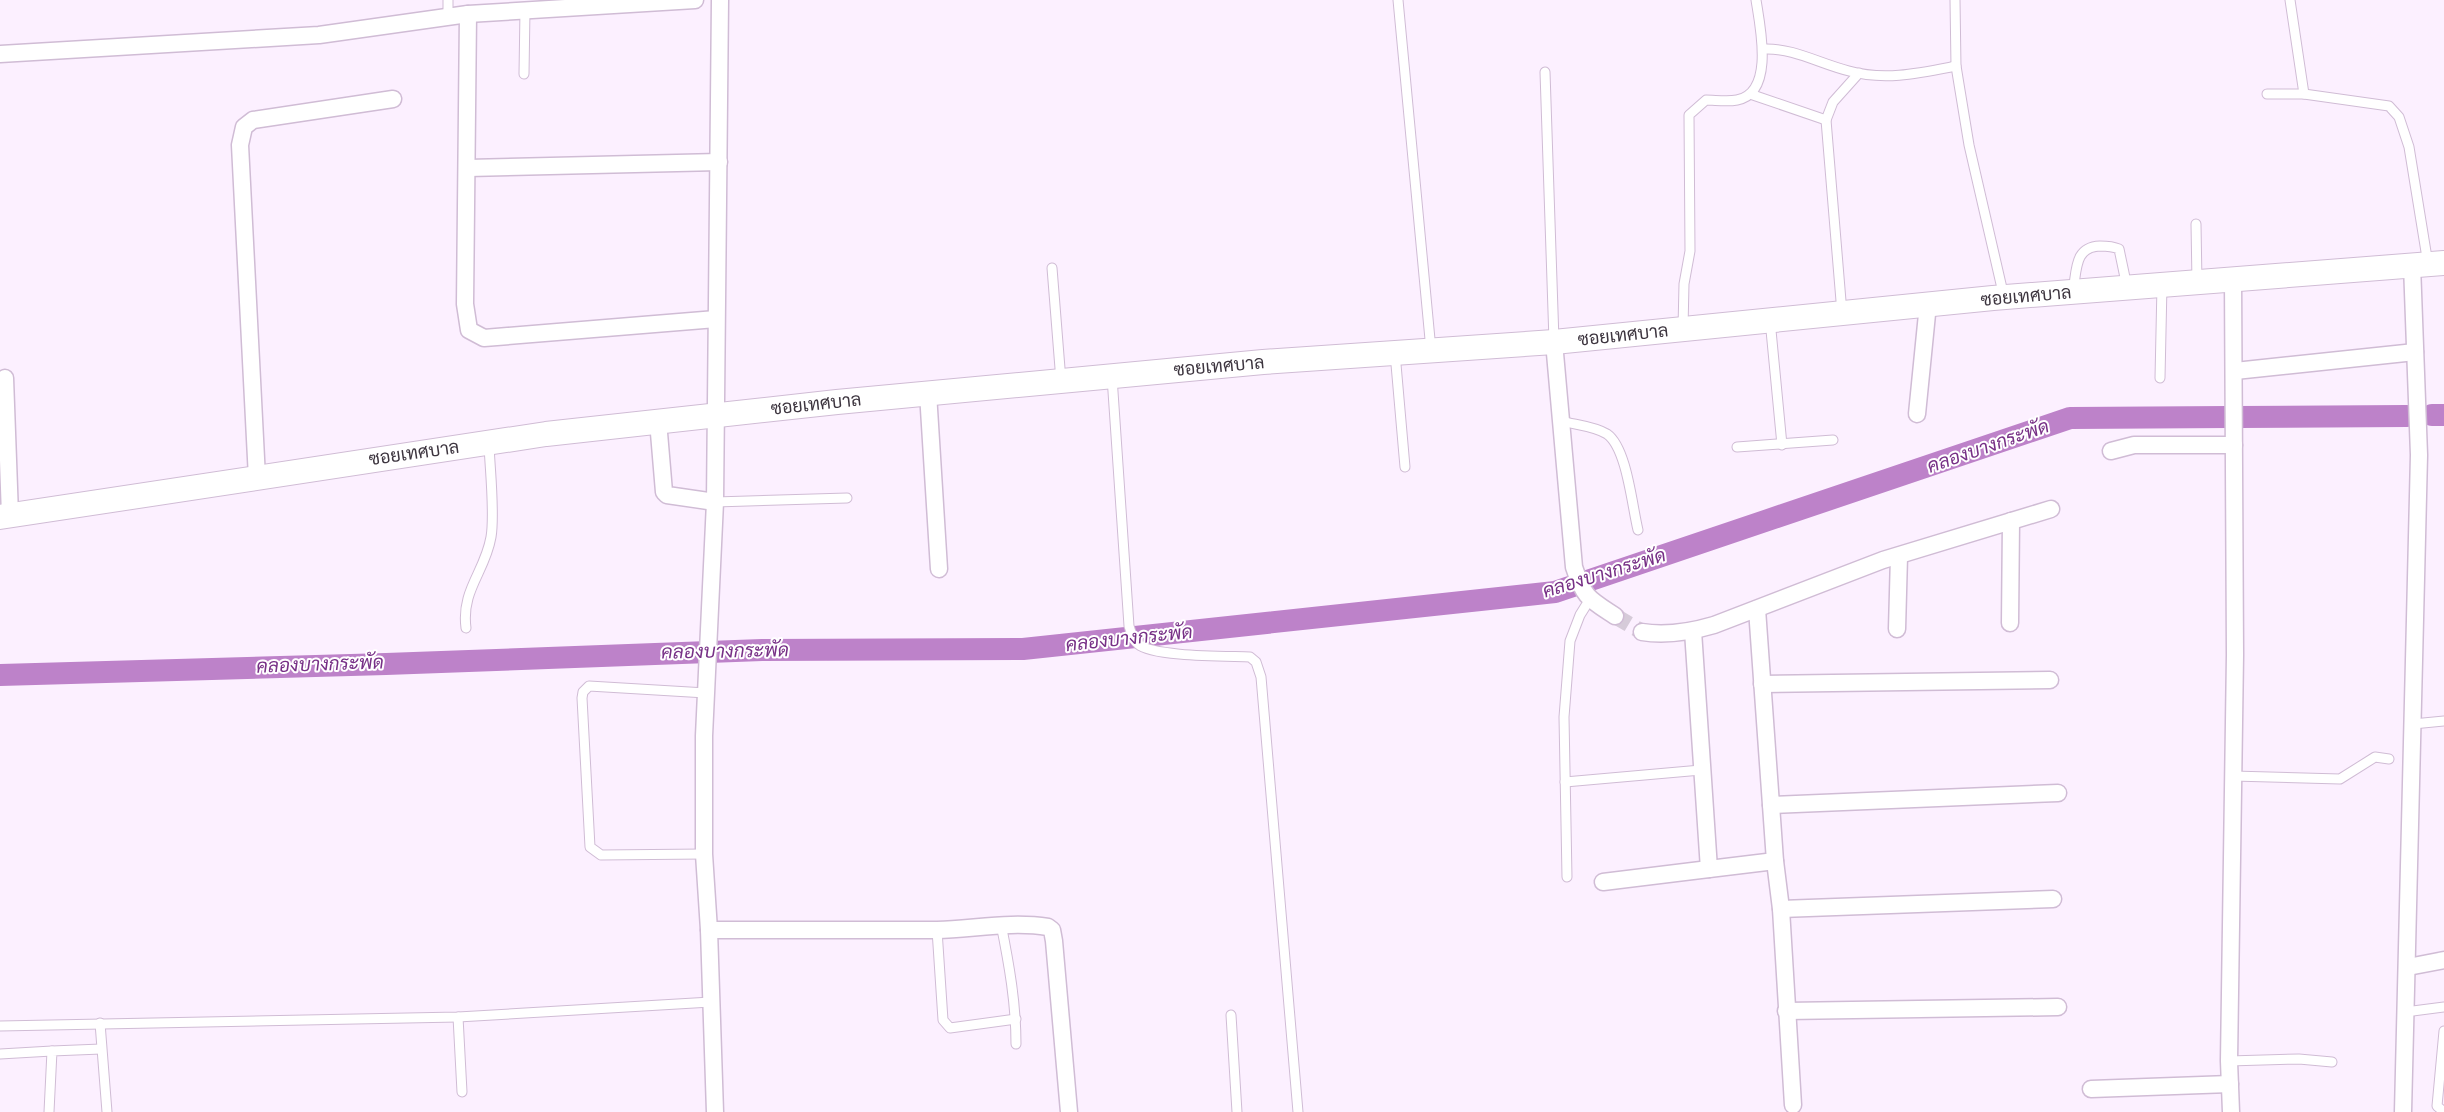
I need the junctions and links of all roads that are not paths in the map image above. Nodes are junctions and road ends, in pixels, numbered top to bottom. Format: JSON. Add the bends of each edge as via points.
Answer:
{"nodes":[{"id":1,"x":448,"y":0,"type":"edge"},
{"id":2,"x":695,"y":0,"type":"edge"},
{"id":3,"x":720,"y":0,"type":"edge"},
{"id":4,"x":1398,"y":0,"type":"edge"},
{"id":5,"x":1756,"y":0,"type":"edge"},
{"id":6,"x":1955,"y":0,"type":"edge"},
{"id":7,"x":2290,"y":0,"type":"edge"},
{"id":8,"x":526,"y":10,"type":"junction"},
{"id":9,"x":468,"y":14,"type":"junction"},
{"id":10,"x":448,"y":17,"type":"junction"},
{"id":11,"x":1764,"y":49,"type":"junction"},
{"id":12,"x":0,"y":54,"type":"edge"},
{"id":13,"x":1956,"y":66,"type":"junction"},
{"id":14,"x":1545,"y":72,"type":"dead end"},
{"id":15,"x":524,"y":74,"type":"dead end"},
{"id":16,"x":1859,"y":74,"type":"junction"},
{"id":17,"x":1750,"y":94,"type":"junction"},
{"id":18,"x":2266,"y":94,"type":"dead end"},
{"id":19,"x":2304,"y":94,"type":"junction"},
{"id":20,"x":393,"y":99,"type":"dead end"},
{"id":21,"x":1826,"y":120,"type":"junction"},
{"id":22,"x":719,"y":162,"type":"junction"},
{"id":23,"x":468,"y":168,"type":"junction"},
{"id":24,"x":2196,"y":224,"type":"dead end"},
{"id":25,"x":2428,"y":264,"type":"edge"},
{"id":26,"x":1052,"y":268,"type":"dead end"},
{"id":27,"x":2233,"y":280,"type":"junction"},
{"id":28,"x":2197,"y":282,"type":"junction"},
{"id":29,"x":2162,"y":285,"type":"junction"},
{"id":30,"x":2127,"y":288,"type":"junction"},
{"id":31,"x":2073,"y":292,"type":"junction"},
{"id":32,"x":2004,"y":297,"type":"junction"},
{"id":33,"x":1928,"y":304,"type":"junction"},
{"id":34,"x":1842,"y":313,"type":"junction"},
{"id":35,"x":716,"y":319,"type":"junction"},
{"id":36,"x":1770,"y":320,"type":"junction"},
{"id":37,"x":1684,"y":329,"type":"junction"},
{"id":38,"x":1554,"y":342,"type":"junction"},
{"id":39,"x":1431,"y":350,"type":"junction"},
{"id":40,"x":2415,"y":352,"type":"junction"},
{"id":41,"x":1395,"y":353,"type":"junction"},
{"id":42,"x":2235,"y":371,"type":"junction"},
{"id":43,"x":1112,"y":376,"type":"junction"},
{"id":44,"x":5,"y":378,"type":"dead end"},
{"id":45,"x":2160,"y":378,"type":"dead end"},
{"id":46,"x":1061,"y":381,"type":"junction"},
{"id":47,"x":928,"y":393,"type":"junction"},
{"id":48,"x":1917,"y":414,"type":"dead end"},
{"id":49,"x":715,"y":415,"type":"junction"},
{"id":50,"x":658,"y":421,"type":"junction"},
{"id":51,"x":1561,"y":421,"type":"junction"},
{"id":52,"x":1834,"y":440,"type":"dead end"},
{"id":53,"x":489,"y":442,"type":"junction"},
{"id":54,"x":1782,"y":445,"type":"junction"},
{"id":55,"x":2234,"y":445,"type":"junction"},
{"id":56,"x":1737,"y":447,"type":"dead end"},
{"id":57,"x":2111,"y":451,"type":"dead end"},
{"id":58,"x":1405,"y":467,"type":"dead end"},
{"id":59,"x":257,"y":478,"type":"junction"},
{"id":60,"x":847,"y":498,"type":"dead end"},
{"id":61,"x":715,"y":502,"type":"junction"},
{"id":62,"x":2051,"y":509,"type":"dead end"},
{"id":63,"x":5,"y":516,"type":"edge"},
{"id":64,"x":2011,"y":521,"type":"junction"},
{"id":65,"x":1638,"y":530,"type":"dead end"},
{"id":66,"x":1899,"y":556,"type":"junction"},
{"id":67,"x":939,"y":569,"type":"dead end"},
{"id":68,"x":1585,"y":594,"type":"junction"},
{"id":69,"x":1756,"y":609,"type":"junction"},
{"id":70,"x":1616,"y":616,"type":"tunnel mouth"},
{"id":71,"x":2010,"y":623,"type":"dead end"},
{"id":72,"x":466,"y":628,"type":"dead end"},
{"id":73,"x":1897,"y":629,"type":"dead end"},
{"id":74,"x":1693,"y":631,"type":"junction"},
{"id":75,"x":1642,"y":632,"type":"tunnel mouth"},
{"id":76,"x":2050,"y":680,"type":"dead end"},
{"id":77,"x":1762,"y":684,"type":"junction"},
{"id":78,"x":706,"y":693,"type":"junction"},
{"id":79,"x":2444,"y":721,"type":"edge"},
{"id":80,"x":2413,"y":724,"type":"junction"},
{"id":81,"x":2389,"y":759,"type":"dead end"},
{"id":82,"x":1701,"y":770,"type":"junction"},
{"id":83,"x":2233,"y":776,"type":"junction"},
{"id":84,"x":1565,"y":782,"type":"junction"},
{"id":85,"x":2058,"y":793,"type":"dead end"},
{"id":86,"x":1771,"y":805,"type":"junction"},
{"id":87,"x":704,"y":854,"type":"junction"},
{"id":88,"x":1775,"y":861,"type":"junction"},
{"id":89,"x":1709,"y":869,"type":"junction"},
{"id":90,"x":1567,"y":877,"type":"dead end"},
{"id":91,"x":1604,"y":882,"type":"dead end"},
{"id":92,"x":2053,"y":899,"type":"dead end"},
{"id":93,"x":1781,"y":909,"type":"junction"},
{"id":94,"x":1000,"y":924,"type":"junction"},
{"id":95,"x":709,"y":930,"type":"junction"},
{"id":96,"x":937,"y":930,"type":"junction"},
{"id":97,"x":2444,"y":960,"type":"edge"},
{"id":98,"x":2408,"y":967,"type":"junction"},
{"id":99,"x":711,"y":1002,"type":"junction"},
{"id":100,"x":2058,"y":1007,"type":"dead end"},
{"id":101,"x":2444,"y":1007,"type":"edge"},
{"id":102,"x":1786,"y":1012,"type":"junction"},
{"id":103,"x":2405,"y":1012,"type":"junction"},
{"id":104,"x":1231,"y":1015,"type":"dead end"},
{"id":105,"x":458,"y":1018,"type":"junction"},
{"id":106,"x":1016,"y":1020,"type":"junction"},
{"id":107,"x":100,"y":1022,"type":"junction"},
{"id":108,"x":0,"y":1026,"type":"edge"},
{"id":109,"x":2444,"y":1031,"type":"edge"},
{"id":110,"x":2443,"y":1043,"type":"edge"},
{"id":111,"x":1016,"y":1044,"type":"dead end"},
{"id":112,"x":101,"y":1049,"type":"junction"},
{"id":113,"x":52,"y":1051,"type":"junction"},
{"id":114,"x":0,"y":1054,"type":"edge"},
{"id":115,"x":2230,"y":1061,"type":"junction"},
{"id":116,"x":2332,"y":1062,"type":"dead end"},
{"id":117,"x":2230,"y":1084,"type":"junction"},
{"id":118,"x":2091,"y":1089,"type":"dead end"},
{"id":119,"x":462,"y":1092,"type":"dead end"},
{"id":120,"x":1793,"y":1105,"type":"dead end"},
{"id":121,"x":49,"y":1112,"type":"edge"},
{"id":122,"x":107,"y":1112,"type":"edge"},
{"id":123,"x":715,"y":1112,"type":"edge"},
{"id":124,"x":1069,"y":1112,"type":"edge"},
{"id":125,"x":1237,"y":1112,"type":"edge"},
{"id":126,"x":1298,"y":1112,"type":"edge"},
{"id":127,"x":2231,"y":1112,"type":"edge"},
{"id":128,"x":2403,"y":1112,"type":"edge"},
{"id":129,"x":2444,"y":1112,"type":"edge"}],
"edges":[{"from":1,"to":10,"type":"lane"},
{"from":2,"to":8,"type":"street"},
{"from":3,"to":22,"type":"street"},
{"from":4,"to":39,"type":"lane"},
{"from":5,"to":11,"type":"lane"},
{"from":6,"to":13,"type":"lane"},
{"from":7,"to":19,"type":"lane"},
{"from":8,"to":9,"type":"street"},
{"from":8,"to":15,"type":"lane"},
{"from":9,"to":10,"type":"street"},
{"from":9,"to":23,"type":"street"},
{"from":10,"to":12,"type":"street","via":[[319,35]]},
{"from":11,"to":16,"type":"lane","via":[[1779,48]]},
{"from":11,"to":17,"type":"lane","via":[[1759,82]]},
{"from":13,"to":16,"type":"lane","via":[[1898,77]]},
{"from":13,"to":32,"type":"lane","via":[[1969,145]]},
{"from":14,"to":38,"type":"lane"},
{"from":16,"to":21,"type":"lane","via":[[1833,102]]},
{"from":17,"to":21,"type":"lane"},
{"from":17,"to":37,"type":"lane","via":[[1738,100],[1706,100],[1689,115],[1690,251],[1684,284]]},
{"from":18,"to":19,"type":"lane"},
{"from":19,"to":25,"type":"lane","via":[[2389,106],[2399,117],[2410,147]]},
{"from":20,"to":59,"type":"street","via":[[253,120],[244,128],[240,145]]},
{"from":21,"to":34,"type":"lane"},
{"from":22,"to":23,"type":"street"},
{"from":22,"to":35,"type":"street"},
{"from":23,"to":35,"type":"street","via":[[466,316],[469,330],[476,335],[484,338]]},
{"from":24,"to":28,"type":"lane"},
{"from":25,"to":27,"type":"street","name":"ซอยเทศบาล"},
{"from":25,"to":40,"type":"street"},
{"from":26,"to":46,"type":"lane"},
{"from":27,"to":28,"type":"street","name":"ซอยเทศบาล"},
{"from":27,"to":42,"type":"street"},
{"from":28,"to":29,"type":"street","name":"ซอยเทศบาล"},
{"from":29,"to":30,"type":"street","name":"ซอยเทศบาล"},
{"from":29,"to":45,"type":"lane"},
{"from":30,"to":31,"type":"street","name":"ซอยเทศบาล"},
{"from":30,"to":31,"type":"lane","via":[[2119,249],[2091,246],[2080,255]]},
{"from":31,"to":32,"type":"street","name":"ซอยเทศบาล"},
{"from":32,"to":33,"type":"street","name":"ซอยเทศบาล"},
{"from":33,"to":34,"type":"street","name":"ซอยเทศบาล"},
{"from":33,"to":48,"type":"street"},
{"from":34,"to":36,"type":"street","name":"ซอยเทศบาล"},
{"from":35,"to":49,"type":"street"},
{"from":36,"to":37,"type":"street","name":"ซอยเทศบาล"},
{"from":36,"to":54,"type":"lane"},
{"from":37,"to":38,"type":"street","name":"ซอยเทศบาล"},
{"from":38,"to":39,"type":"street","name":"ซอยเทศบาล"},
{"from":38,"to":51,"type":"street"},
{"from":39,"to":41,"type":"street","name":"ซอยเทศบาล"},
{"from":40,"to":42,"type":"street"},
{"from":40,"to":80,"type":"street","via":[[2419,455]]},
{"from":41,"to":43,"type":"street","name":"ซอยเทศบาล"},
{"from":41,"to":58,"type":"lane"},
{"from":42,"to":55,"type":"street"},
{"from":43,"to":46,"type":"street","name":"ซอยเทศบาล"},
{"from":43,"to":126,"type":"lane","via":[[1129,626],[1138,644],[1155,652],[1250,657],[1256,662],[1261,677]]},
{"from":44,"to":63,"type":"street"},
{"from":46,"to":47,"type":"street","name":"ซอยเทศบาล"},
{"from":47,"to":49,"type":"street","name":"ซอยเทศบาล"},
{"from":47,"to":67,"type":"street"},
{"from":49,"to":50,"type":"street","name":"ซอยเทศบาล"},
{"from":49,"to":61,"type":"street"},
{"from":50,"to":53,"type":"street","name":"ซอยเทศบาล"},
{"from":50,"to":61,"type":"street","via":[[664,492]]},
{"from":51,"to":65,"type":"lane","via":[[1598,430],[1617,444]]},
{"from":51,"to":68,"type":"street","via":[[1574,567]]},
{"from":52,"to":54,"type":"lane"},
{"from":53,"to":59,"type":"street","name":"ซอยเทศบาล"},
{"from":53,"to":72,"type":"lane","via":[[492,534],[488,552],[467,598],[464,611]]},
{"from":54,"to":56,"type":"lane"},
{"from":55,"to":57,"type":"street","via":[[2134,445]]},
{"from":55,"to":83,"type":"street"},
{"from":59,"to":63,"type":"street","name":"ซอยเทศบาล"},
{"from":60,"to":61,"type":"lane"},
{"from":61,"to":78,"type":"street"},
{"from":62,"to":64,"type":"street"},
{"from":64,"to":66,"type":"street"},
{"from":64,"to":71,"type":"street"},
{"from":66,"to":69,"type":"street"},
{"from":66,"to":73,"type":"street"},
{"from":68,"to":70,"type":"street"},
{"from":68,"to":84,"type":"lane","via":[[1570,641],[1564,718]]},
{"from":69,"to":74,"type":"street"},
{"from":69,"to":77,"type":"street"},
{"from":74,"to":75,"type":"street","via":[[1659,635]]},
{"from":74,"to":82,"type":"street"},
{"from":76,"to":77,"type":"street"},
{"from":77,"to":86,"type":"street"},
{"from":78,"to":87,"type":"street"},
{"from":78,"to":87,"type":"lane","via":[[590,686],[582,698],[586,799],[593,851],[601,855]]},
{"from":79,"to":80,"type":"lane"},
{"from":80,"to":98,"type":"street"},
{"from":81,"to":83,"type":"lane","via":[[2375,757],[2340,780]]},
{"from":82,"to":84,"type":"lane"},
{"from":82,"to":89,"type":"street"},
{"from":83,"to":115,"type":"street"},
{"from":84,"to":90,"type":"lane"},
{"from":85,"to":86,"type":"street"},
{"from":86,"to":88,"type":"street"},
{"from":87,"to":95,"type":"street"},
{"from":88,"to":89,"type":"street"},
{"from":88,"to":93,"type":"street"},
{"from":89,"to":91,"type":"street"},
{"from":92,"to":93,"type":"street"},
{"from":93,"to":102,"type":"street"},
{"from":94,"to":96,"type":"street","via":[[974,929]]},
{"from":94,"to":106,"type":"lane","via":[[1010,968]]},
{"from":94,"to":124,"type":"street","via":[[1041,926],[1052,930]]},
{"from":95,"to":96,"type":"street"},
{"from":95,"to":99,"type":"street"},
{"from":96,"to":106,"type":"lane","via":[[943,1020],[950,1028]]},
{"from":97,"to":98,"type":"street"},
{"from":98,"to":103,"type":"street"},
{"from":99,"to":105,"type":"lane"},
{"from":99,"to":123,"type":"street"},
{"from":100,"to":102,"type":"street"},
{"from":101,"to":103,"type":"lane"},
{"from":102,"to":120,"type":"street"},
{"from":103,"to":128,"type":"street"},
{"from":104,"to":125,"type":"lane"},
{"from":105,"to":107,"type":"lane"},
{"from":105,"to":119,"type":"lane"},
{"from":106,"to":111,"type":"lane"},
{"from":107,"to":108,"type":"lane"},
{"from":107,"to":112,"type":"lane"},
{"from":109,"to":110,"type":"lane"},
{"from":110,"to":129,"type":"lane","via":[[2437,1106]]},
{"from":112,"to":113,"type":"lane"},
{"from":112,"to":122,"type":"lane"},
{"from":113,"to":114,"type":"lane"},
{"from":113,"to":121,"type":"lane"},
{"from":115,"to":116,"type":"lane","via":[[2300,1059]]},
{"from":115,"to":117,"type":"street"},
{"from":117,"to":118,"type":"street"},
{"from":117,"to":127,"type":"street"}]}
